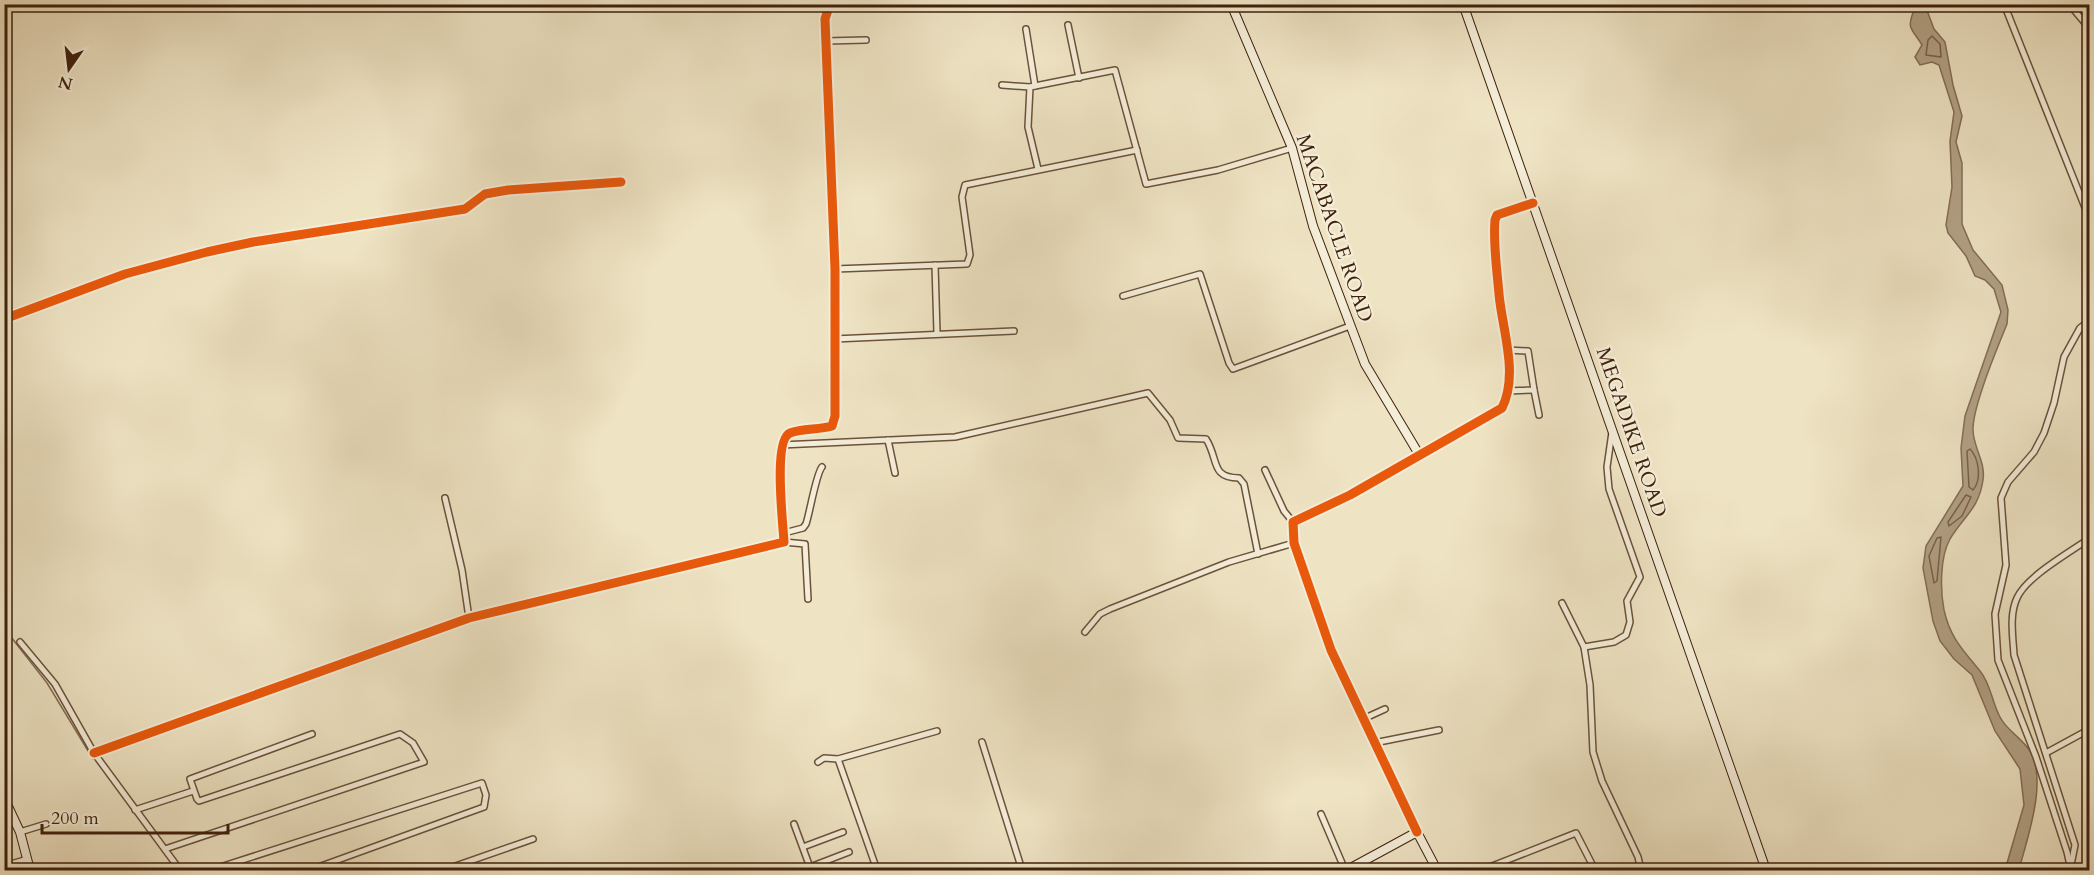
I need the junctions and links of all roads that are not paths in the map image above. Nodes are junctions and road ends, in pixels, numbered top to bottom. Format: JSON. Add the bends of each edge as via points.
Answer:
{"nodes":[{"id":1,"x":830,"y":4,"type":"edge"},
{"id":2,"x":1231,"y":4,"type":"edge"},
{"id":3,"x":1463,"y":4,"type":"edge"},
{"id":4,"x":2004,"y":4,"type":"edge"},
{"id":5,"x":2069,"y":4,"type":"edge"},
{"id":6,"x":1068,"y":25,"type":"dead end"},
{"id":7,"x":1026,"y":29,"type":"dead end"},
{"id":8,"x":2090,"y":29,"type":"edge"},
{"id":9,"x":866,"y":40,"type":"dead end"},
{"id":10,"x":826,"y":41,"type":"junction"},
{"id":11,"x":1080,"y":78,"type":"junction"},
{"id":12,"x":1002,"y":85,"type":"dead end"},
{"id":13,"x":1032,"y":86,"type":"junction"},
{"id":14,"x":1292,"y":148,"type":"junction"},
{"id":15,"x":1137,"y":150,"type":"junction"},
{"id":16,"x":1038,"y":169,"type":"junction"},
{"id":17,"x":621,"y":182,"type":"dead end"},
{"id":18,"x":1533,"y":203,"type":"junction"},
{"id":19,"x":2090,"y":220,"type":"edge"},
{"id":20,"x":935,"y":265,"type":"junction"},
{"id":21,"x":834,"y":269,"type":"junction"},
{"id":22,"x":1123,"y":296,"type":"dead end"},
{"id":23,"x":4,"y":319,"type":"edge"},
{"id":24,"x":2090,"y":320,"type":"edge"},
{"id":25,"x":1350,"y":326,"type":"junction"},
{"id":26,"x":1014,"y":331,"type":"dead end"},
{"id":27,"x":937,"y":333,"type":"junction"},
{"id":28,"x":834,"y":339,"type":"junction"},
{"id":29,"x":1507,"y":350,"type":"junction"},
{"id":30,"x":1534,"y":390,"type":"junction"},
{"id":31,"x":1507,"y":391,"type":"junction"},
{"id":32,"x":1539,"y":415,"type":"dead end"},
{"id":33,"x":1612,"y":429,"type":"junction"},
{"id":34,"x":888,"y":440,"type":"junction"},
{"id":35,"x":781,"y":446,"type":"junction"},
{"id":36,"x":1420,"y":456,"type":"junction"},
{"id":37,"x":822,"y":467,"type":"dead end"},
{"id":38,"x":1265,"y":470,"type":"dead end"},
{"id":39,"x":895,"y":473,"type":"dead end"},
{"id":40,"x":444,"y":498,"type":"dead end"},
{"id":41,"x":1293,"y":522,"type":"junction"},
{"id":42,"x":784,"y":533,"type":"junction"},
{"id":43,"x":2090,"y":538,"type":"edge"},
{"id":44,"x":784,"y":542,"type":"junction"},
{"id":45,"x":1294,"y":543,"type":"junction"},
{"id":46,"x":1258,"y":554,"type":"junction"},
{"id":47,"x":808,"y":599,"type":"dead end"},
{"id":48,"x":1562,"y":603,"type":"dead end"},
{"id":49,"x":469,"y":618,"type":"junction"},
{"id":50,"x":1085,"y":632,"type":"dead end"},
{"id":51,"x":20,"y":642,"type":"dead end"},
{"id":52,"x":1584,"y":647,"type":"junction"},
{"id":53,"x":1385,"y":709,"type":"dead end"},
{"id":54,"x":1363,"y":719,"type":"junction"},
{"id":55,"x":2090,"y":729,"type":"edge"},
{"id":56,"x":1439,"y":730,"type":"dead end"},
{"id":57,"x":937,"y":731,"type":"dead end"},
{"id":58,"x":312,"y":735,"type":"dead end"},
{"id":59,"x":982,"y":742,"type":"dead end"},
{"id":60,"x":1374,"y":743,"type":"junction"},
{"id":61,"x":94,"y":753,"type":"junction"},
{"id":62,"x":2046,"y":753,"type":"junction"},
{"id":63,"x":838,"y":759,"type":"junction"},
{"id":64,"x":818,"y":762,"type":"dead end"},
{"id":65,"x":193,"y":791,"type":"junction"},
{"id":66,"x":4,"y":798,"type":"edge"},
{"id":67,"x":135,"y":810,"type":"junction"},
{"id":68,"x":1321,"y":814,"type":"dead end"},
{"id":69,"x":46,"y":824,"type":"dead end"},
{"id":70,"x":794,"y":824,"type":"dead end"},
{"id":71,"x":843,"y":832,"type":"dead end"},
{"id":72,"x":1417,"y":832,"type":"junction"},
{"id":73,"x":21,"y":836,"type":"junction"},
{"id":74,"x":533,"y":839,"type":"dead end"},
{"id":75,"x":803,"y":847,"type":"junction"},
{"id":76,"x":165,"y":849,"type":"junction"},
{"id":77,"x":849,"y":852,"type":"dead end"},
{"id":78,"x":27,"y":859,"type":"junction"},
{"id":79,"x":4,"y":866,"type":"edge"},
{"id":80,"x":810,"y":869,"type":"edge"},
{"id":81,"x":2070,"y":869,"type":"edge"},
{"id":82,"x":30,"y":870,"type":"edge"},
{"id":83,"x":180,"y":870,"type":"edge"},
{"id":84,"x":211,"y":870,"type":"edge"},
{"id":85,"x":310,"y":870,"type":"edge"},
{"id":86,"x":444,"y":870,"type":"edge"},
{"id":87,"x":877,"y":870,"type":"edge"},
{"id":88,"x":1022,"y":870,"type":"edge"},
{"id":89,"x":1346,"y":870,"type":"edge"},
{"id":90,"x":1437,"y":870,"type":"edge"},
{"id":91,"x":1482,"y":870,"type":"edge"},
{"id":92,"x":1595,"y":870,"type":"edge"},
{"id":93,"x":1641,"y":870,"type":"edge"},
{"id":94,"x":1767,"y":870,"type":"edge"}],
"edges":[{"from":1,"to":10,"type":"street","via":[[825,19]]},
{"from":2,"to":14,"type":"street","name":"MACABACLE ROAD"},
{"from":3,"to":18,"type":"street","name":"MEGADIKE ROAD"},
{"from":4,"to":19,"type":"street"},
{"from":5,"to":8,"type":"street"},
{"from":6,"to":11,"type":"street"},
{"from":7,"to":13,"type":"street"},
{"from":9,"to":10,"type":"street"},
{"from":10,"to":21,"type":"street"},
{"from":11,"to":13,"type":"street"},
{"from":11,"to":15,"type":"street","via":[[1115,70]]},
{"from":12,"to":13,"type":"street"},
{"from":13,"to":16,"type":"street","via":[[1028,127]]},
{"from":14,"to":15,"type":"street","via":[[1218,171],[1146,184]]},
{"from":14,"to":25,"type":"street","name":"MACABACLE ROAD","via":[[1314,226]]},
{"from":15,"to":16,"type":"street"},
{"from":16,"to":20,"type":"street","via":[[965,185],[962,197],[970,261],[962,265]]},
{"from":17,"to":23,"type":"street","via":[[508,190],[485,194],[465,209],[241,244],[125,274]]},
{"from":18,"to":29,"type":"street","via":[[1497,215],[1495,220]]},
{"from":18,"to":33,"type":"street","name":"MEGADIKE ROAD"},
{"from":20,"to":21,"type":"street"},
{"from":20,"to":27,"type":"street"},
{"from":21,"to":28,"type":"street"},
{"from":22,"to":25,"type":"street","via":[[1200,274],[1233,369]]},
{"from":24,"to":81,"type":"street","via":[[2080,328],[2064,357],[2044,433],[2001,498],[2006,565],[1995,614],[1998,660],[2036,757]]},
{"from":25,"to":36,"type":"street","name":"MACABACLE ROAD","via":[[1365,364]]},
{"from":26,"to":27,"type":"street"},
{"from":27,"to":28,"type":"street"},
{"from":28,"to":35,"type":"street","via":[[834,424],[789,433]]},
{"from":29,"to":30,"type":"street","via":[[1528,351]]},
{"from":29,"to":31,"type":"street"},
{"from":30,"to":31,"type":"street"},
{"from":30,"to":32,"type":"street"},
{"from":31,"to":36,"type":"street","via":[[1497,412]]},
{"from":33,"to":52,"type":"street","via":[[1606,474],[1640,577],[1627,601],[1630,622],[1626,634],[1614,642]]},
{"from":33,"to":94,"type":"street","name":"MEGADIKE ROAD"},
{"from":34,"to":35,"type":"street"},
{"from":34,"to":39,"type":"street"},
{"from":34,"to":46,"type":"street","via":[[967,435],[1148,393],[1170,420],[1178,438],[1206,439],[1221,475],[1239,478],[1244,483]]},
{"from":35,"to":42,"type":"street"},
{"from":36,"to":41,"type":"street"},
{"from":37,"to":42,"type":"street","via":[[816,475],[806,524]]},
{"from":38,"to":41,"type":"street"},
{"from":40,"to":49,"type":"street"},
{"from":41,"to":45,"type":"street"},
{"from":42,"to":44,"type":"street"},
{"from":43,"to":62,"type":"street","via":[[2025,586],[2016,599],[2012,625],[2014,655]]},
{"from":44,"to":47,"type":"street","via":[[806,544]]},
{"from":44,"to":49,"type":"street"},
{"from":45,"to":46,"type":"street"},
{"from":45,"to":54,"type":"street","via":[[1330,650]]},
{"from":46,"to":50,"type":"street","via":[[1110,609],[1100,614]]},
{"from":48,"to":52,"type":"street"},
{"from":49,"to":61,"type":"street"},
{"from":51,"to":61,"type":"street","via":[[62,693]]},
{"from":52,"to":93,"type":"street","via":[[1593,752]]},
{"from":53,"to":54,"type":"street"},
{"from":54,"to":60,"type":"street"},
{"from":55,"to":62,"type":"street"},
{"from":56,"to":60,"type":"street"},
{"from":57,"to":63,"type":"street"},
{"from":58,"to":65,"type":"street","via":[[192,778]]},
{"from":59,"to":88,"type":"street"},
{"from":60,"to":72,"type":"street"},
{"from":61,"to":67,"type":"street"},
{"from":62,"to":81,"type":"street","via":[[2075,845]]},
{"from":63,"to":64,"type":"street","via":[[824,758]]},
{"from":63,"to":87,"type":"street"},
{"from":65,"to":67,"type":"street"},
{"from":65,"to":76,"type":"street","via":[[199,801],[400,735],[413,742],[424,762]]},
{"from":66,"to":73,"type":"street"},
{"from":67,"to":76,"type":"street"},
{"from":68,"to":89,"type":"street"},
{"from":69,"to":73,"type":"street"},
{"from":70,"to":75,"type":"street"},
{"from":71,"to":75,"type":"street"},
{"from":72,"to":89,"type":"street"},
{"from":72,"to":90,"type":"street"},
{"from":73,"to":78,"type":"street"},
{"from":74,"to":86,"type":"street"},
{"from":75,"to":80,"type":"street"},
{"from":76,"to":83,"type":"street"},
{"from":77,"to":80,"type":"street"},
{"from":78,"to":79,"type":"street"},
{"from":78,"to":82,"type":"street"},
{"from":84,"to":85,"type":"street","via":[[482,783],[484,807]]},
{"from":91,"to":92,"type":"street","via":[[1576,833]]}]}
